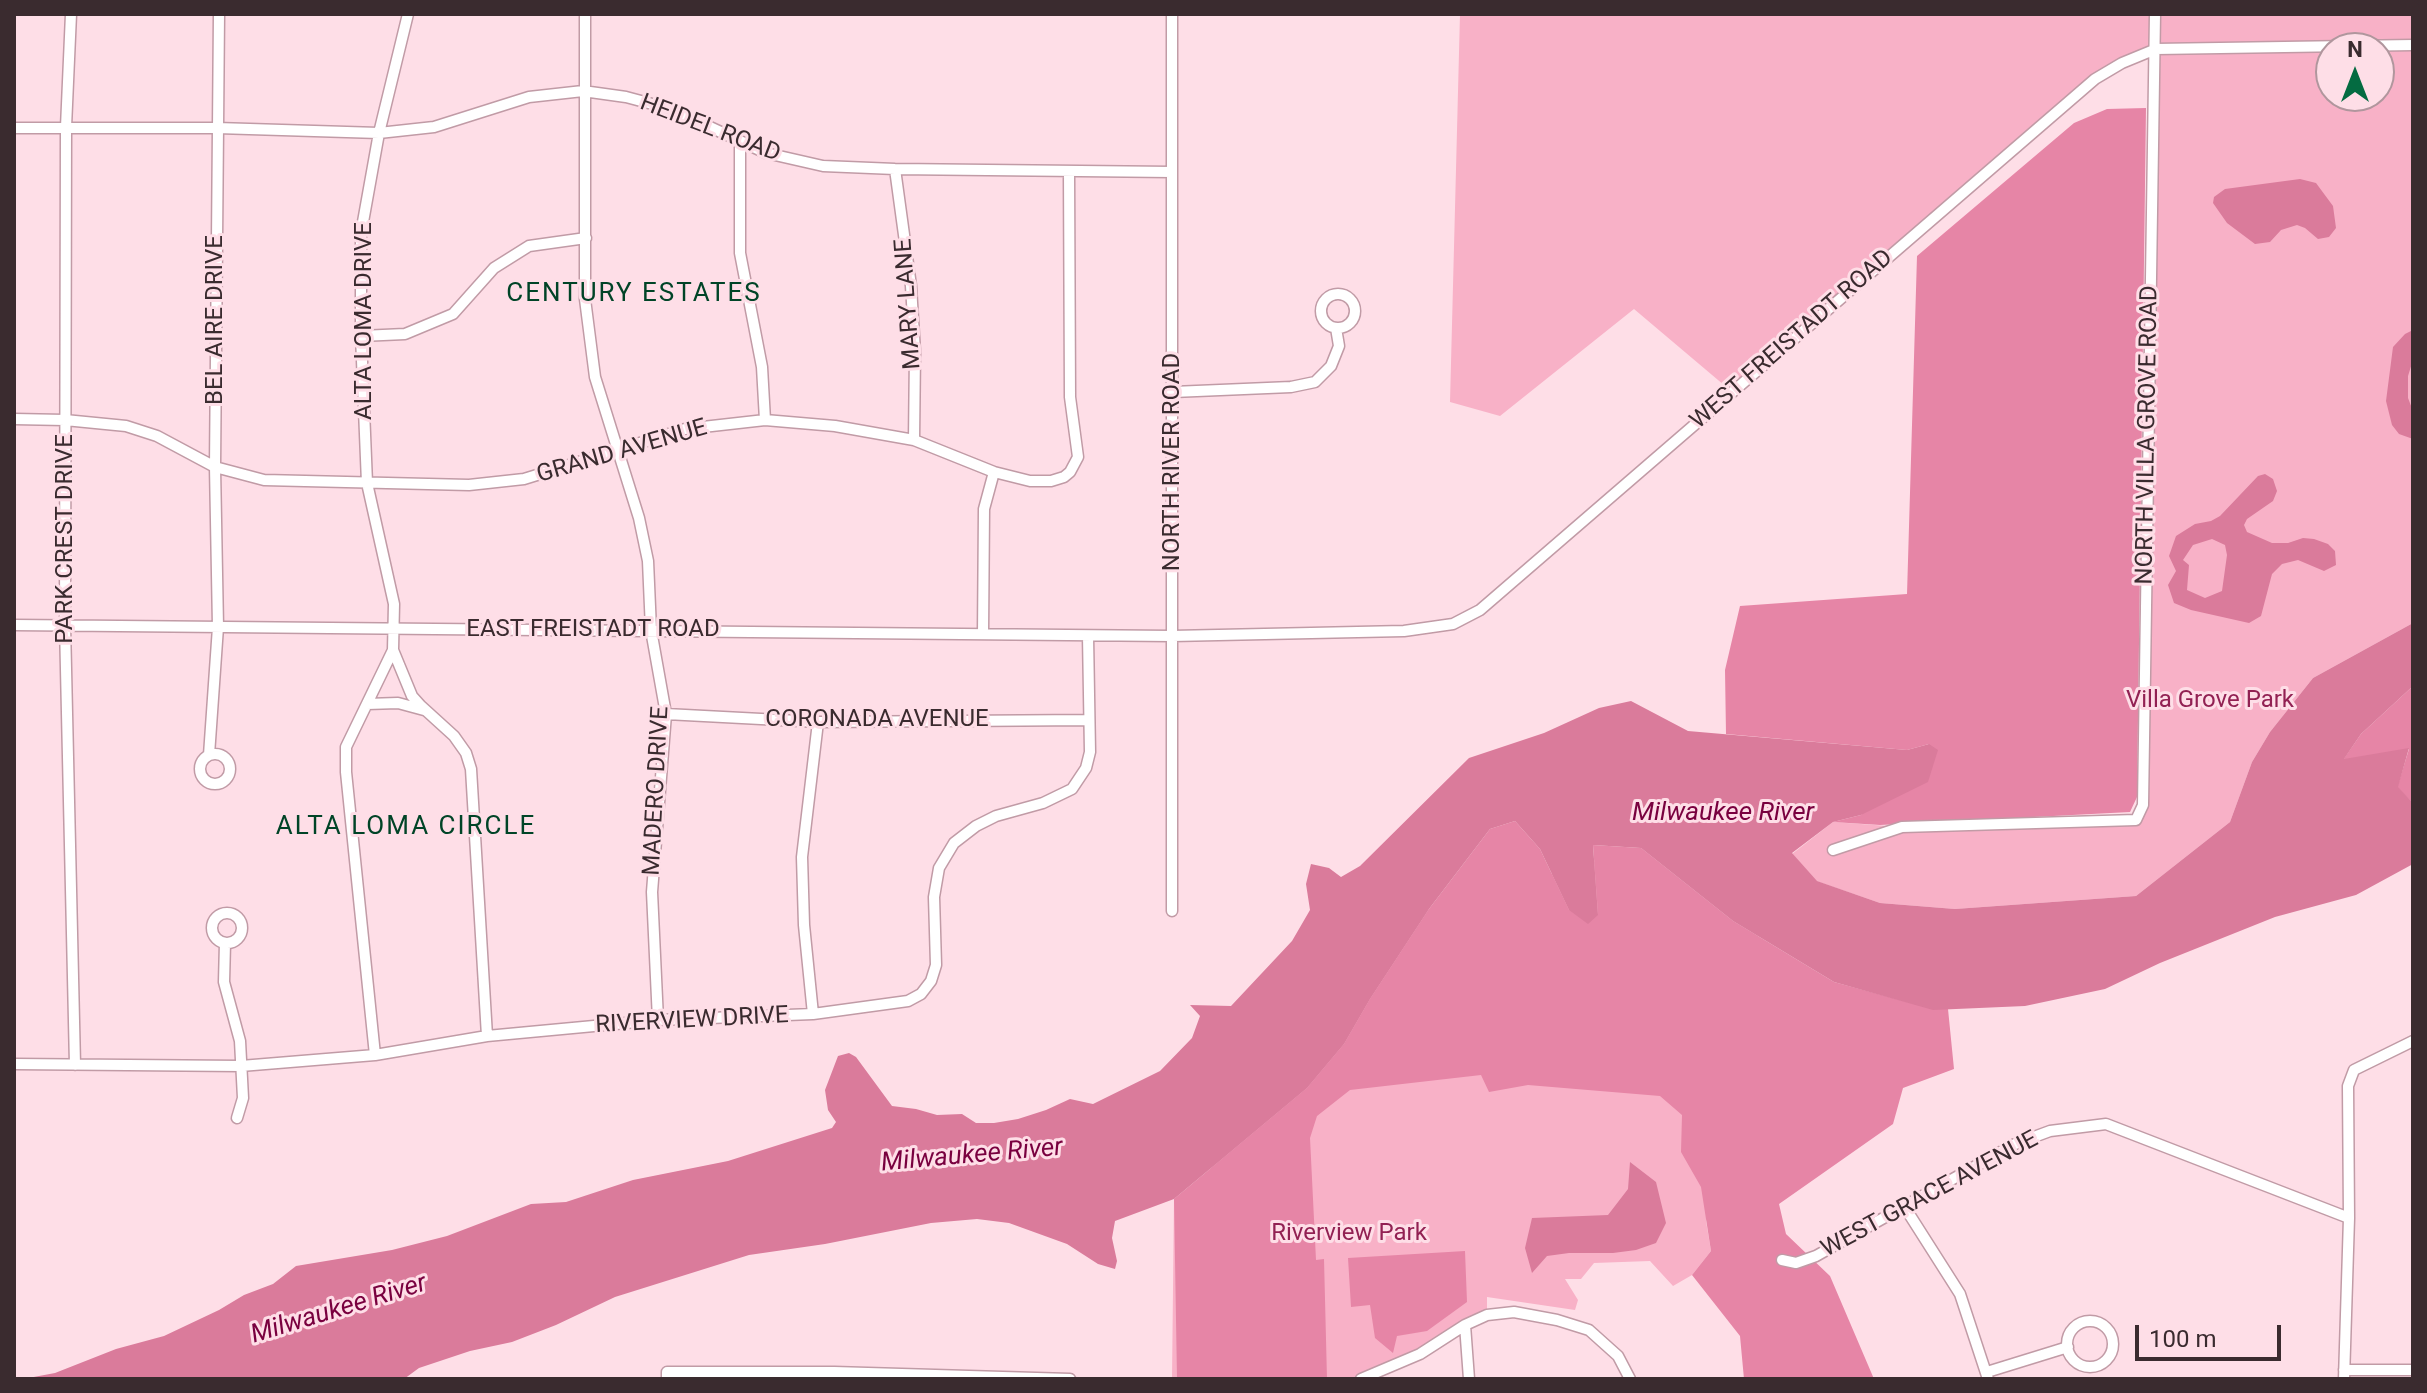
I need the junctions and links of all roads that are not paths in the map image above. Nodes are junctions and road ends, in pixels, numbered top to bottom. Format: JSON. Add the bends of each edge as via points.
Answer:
{"nodes":[{"id":1,"x":71,"y":14,"type":"edge"},
{"id":2,"x":219,"y":14,"type":"edge"},
{"id":3,"x":408,"y":14,"type":"edge"},
{"id":4,"x":585,"y":14,"type":"edge"},
{"id":5,"x":1172,"y":14,"type":"edge"},
{"id":6,"x":2155,"y":14,"type":"edge"},
{"id":7,"x":2413,"y":45,"type":"edge"},
{"id":8,"x":2156,"y":49,"type":"junction"},
{"id":9,"x":583,"y":91,"type":"junction"},
{"id":10,"x":66,"y":127,"type":"junction"},
{"id":11,"x":14,"y":128,"type":"edge"},
{"id":12,"x":217,"y":128,"type":"junction"},
{"id":13,"x":379,"y":133,"type":"junction"},
{"id":14,"x":740,"y":142,"type":"junction"},
{"id":15,"x":895,"y":169,"type":"junction"},
{"id":16,"x":1069,"y":171,"type":"junction"},
{"id":17,"x":1172,"y":172,"type":"junction"},
{"id":18,"x":586,"y":238,"type":"junction"},
{"id":19,"x":1336,"y":328,"type":"dead end"},
{"id":20,"x":361,"y":336,"type":"junction"},
{"id":21,"x":1173,"y":392,"type":"junction"},
{"id":22,"x":14,"y":419,"type":"edge"},
{"id":23,"x":65,"y":420,"type":"junction"},
{"id":24,"x":765,"y":420,"type":"junction"},
{"id":25,"x":914,"y":440,"type":"junction"},
{"id":26,"x":617,"y":450,"type":"junction"},
{"id":27,"x":215,"y":467,"type":"junction"},
{"id":28,"x":994,"y":472,"type":"junction"},
{"id":29,"x":367,"y":483,"type":"junction"},
{"id":30,"x":14,"y":625,"type":"edge"},
{"id":31,"x":65,"y":625,"type":"junction"},
{"id":32,"x":218,"y":627,"type":"junction"},
{"id":33,"x":394,"y":629,"type":"junction"},
{"id":34,"x":651,"y":630,"type":"junction"},
{"id":35,"x":983,"y":634,"type":"junction"},
{"id":36,"x":1088,"y":636,"type":"junction"},
{"id":37,"x":1172,"y":636,"type":"junction"},
{"id":38,"x":393,"y":650,"type":"junction"},
{"id":39,"x":367,"y":704,"type":"junction"},
{"id":40,"x":426,"y":710,"type":"junction"},
{"id":41,"x":666,"y":714,"type":"junction"},
{"id":42,"x":1089,"y":720,"type":"junction"},
{"id":43,"x":818,"y":722,"type":"junction"},
{"id":44,"x":209,"y":755,"type":"dead end"},
{"id":45,"x":1833,"y":850,"type":"dead end"},
{"id":46,"x":1172,"y":911,"type":"dead end"},
{"id":47,"x":225,"y":943,"type":"dead end"},
{"id":48,"x":813,"y":1014,"type":"junction"},
{"id":49,"x":658,"y":1020,"type":"junction"},
{"id":50,"x":487,"y":1036,"type":"junction"},
{"id":51,"x":2413,"y":1041,"type":"edge"},
{"id":52,"x":375,"y":1055,"type":"junction"},
{"id":53,"x":14,"y":1064,"type":"edge"},
{"id":54,"x":75,"y":1065,"type":"junction"},
{"id":55,"x":241,"y":1066,"type":"junction"},
{"id":56,"x":237,"y":1118,"type":"dead end"},
{"id":57,"x":1904,"y":1206,"type":"junction"},
{"id":58,"x":2349,"y":1218,"type":"junction"},
{"id":59,"x":1782,"y":1260,"type":"dead end"},
{"id":60,"x":1465,"y":1325,"type":"junction"},
{"id":61,"x":2068,"y":1347,"type":"junction"},
{"id":62,"x":2413,"y":1370,"type":"edge"},
{"id":63,"x":2344,"y":1374,"type":"edge"},
{"id":64,"x":834,"y":1375,"type":"edge"},
{"id":65,"x":667,"y":1376,"type":"edge"},
{"id":66,"x":1987,"y":1376,"type":"edge"},
{"id":67,"x":993,"y":1377,"type":"edge"},
{"id":68,"x":1070,"y":1379,"type":"edge"},
{"id":69,"x":1361,"y":1379,"type":"edge"},
{"id":70,"x":1469,"y":1379,"type":"edge"},
{"id":71,"x":1630,"y":1379,"type":"edge"}],
"edges":[{"from":1,"to":10,"type":"street","name":"PARK CREST DRIVE"},
{"from":2,"to":12,"type":"street","name":"BEL AIRE DRIVE"},
{"from":3,"to":13,"type":"street","name":"ALTA LOMA DRIVE"},
{"from":4,"to":9,"type":"street","name":"MADERO DRIVE"},
{"from":5,"to":17,"type":"street","name":"NORTH RIVER ROAD"},
{"from":6,"to":8,"type":"street","name":"NORTH VILLA GROVE ROAD"},
{"from":7,"to":8,"type":"street","name":"WEST FREISTADT ROAD"},
{"from":8,"to":37,"type":"street","name":"WEST FREISTADT ROAD","via":[[2095,79],[1480,610],[1453,624],[1404,631]]},
{"from":8,"to":45,"type":"street","name":"NORTH VILLA GROVE ROAD","via":[[2143,805],[2136,820],[1902,827]]},
{"from":9,"to":13,"type":"street","name":"HEIDEL ROAD","via":[[529,97],[434,127]]},
{"from":9,"to":14,"type":"street","name":"HEIDEL ROAD","via":[[671,109]]},
{"from":9,"to":18,"type":"street","name":"MADERO DRIVE"},
{"from":10,"to":11,"type":"street","name":"HEIDEL ROAD"},
{"from":10,"to":12,"type":"street","name":"HEIDEL ROAD"},
{"from":10,"to":23,"type":"street","name":"PARK CREST DRIVE"},
{"from":12,"to":13,"type":"street","name":"HEIDEL ROAD"},
{"from":12,"to":27,"type":"street","name":"BEL AIRE DRIVE"},
{"from":13,"to":20,"type":"street","name":"ALTA LOMA DRIVE","via":[[361,233]]},
{"from":14,"to":15,"type":"street","name":"HEIDEL ROAD","via":[[806,163]]},
{"from":14,"to":24,"type":"street","via":[[740,253],[762,367]]},
{"from":15,"to":16,"type":"street","name":"HEIDEL ROAD"},
{"from":15,"to":25,"type":"street","name":"MARY LANE","via":[[911,286]]},
{"from":16,"to":17,"type":"street","name":"HEIDEL ROAD"},
{"from":16,"to":28,"type":"street","name":"GRAND AVENUE","via":[[1070,397],[1076,465],[1051,481]]},
{"from":17,"to":21,"type":"street","name":"NORTH RIVER ROAD"},
{"from":18,"to":20,"type":"street","via":[[529,246],[494,268],[453,314],[405,334]]},
{"from":18,"to":26,"type":"street","name":"MADERO DRIVE","via":[[585,299],[595,377]]},
{"from":19,"to":21,"type":"street","via":[[1339,346],[1331,366],[1315,382]]},
{"from":20,"to":29,"type":"street","name":"ALTA LOMA DRIVE"},
{"from":21,"to":37,"type":"street","name":"NORTH RIVER ROAD"},
{"from":22,"to":23,"type":"street","name":"GRAND AVENUE"},
{"from":23,"to":27,"type":"street","name":"GRAND AVENUE","via":[[157,436]]},
{"from":23,"to":31,"type":"street","name":"PARK CREST DRIVE"},
{"from":24,"to":25,"type":"street","name":"GRAND AVENUE"},
{"from":24,"to":26,"type":"street","name":"GRAND AVENUE","via":[[685,429]]},
{"from":25,"to":28,"type":"street","name":"GRAND AVENUE"},
{"from":26,"to":29,"type":"street","name":"GRAND AVENUE","via":[[524,479],[469,485]]},
{"from":26,"to":34,"type":"street","name":"MADERO DRIVE","via":[[648,561]]},
{"from":27,"to":29,"type":"street","name":"GRAND AVENUE","via":[[264,480]]},
{"from":27,"to":32,"type":"street","name":"BEL AIRE DRIVE"},
{"from":28,"to":35,"type":"street","via":[[984,509]]},
{"from":29,"to":33,"type":"street","name":"ALTA LOMA DRIVE","via":[[394,604]]},
{"from":30,"to":31,"type":"street","name":"EAST FREISTADT ROAD"},
{"from":31,"to":32,"type":"street","name":"EAST FREISTADT ROAD"},
{"from":31,"to":54,"type":"street","name":"PARK CREST DRIVE"},
{"from":32,"to":33,"type":"street","name":"EAST FREISTADT ROAD"},
{"from":32,"to":44,"type":"street","name":"BEL AIRE DRIVE"},
{"from":33,"to":34,"type":"street","name":"EAST FREISTADT ROAD"},
{"from":33,"to":38,"type":"street","name":"ALTA LOMA DRIVE"},
{"from":34,"to":35,"type":"street","name":"EAST FREISTADT ROAD"},
{"from":34,"to":41,"type":"street","name":"MADERO DRIVE"},
{"from":35,"to":36,"type":"street","name":"EAST FREISTADT ROAD"},
{"from":36,"to":37,"type":"street","name":"EAST FREISTADT ROAD"},
{"from":36,"to":42,"type":"street","name":"RIVERVIEW DRIVE"},
{"from":37,"to":46,"type":"street","name":"NORTH RIVER ROAD"},
{"from":38,"to":39,"type":"street"},
{"from":38,"to":40,"type":"street","via":[[412,696]]},
{"from":39,"to":40,"type":"street","via":[[398,703]]},
{"from":39,"to":52,"type":"street","via":[[346,747],[346,772]]},
{"from":40,"to":50,"type":"street","via":[[454,736],[471,769]]},
{"from":41,"to":43,"type":"street","name":"CORONADA AVENUE"},
{"from":41,"to":49,"type":"street","name":"MADERO DRIVE","via":[[652,892]]},
{"from":42,"to":43,"type":"street","name":"CORONADA AVENUE"},
{"from":42,"to":48,"type":"street","name":"RIVERVIEW DRIVE","via":[[1088,760],[1072,789],[976,826],[945,855],[934,897],[936,965],[921,994],[893,1004]]},
{"from":43,"to":48,"type":"street","via":[[802,857]]},
{"from":47,"to":55,"type":"street","via":[[224,982],[236,1020]]},
{"from":48,"to":49,"type":"street","name":"RIVERVIEW DRIVE"},
{"from":49,"to":50,"type":"street","name":"RIVERVIEW DRIVE"},
{"from":50,"to":52,"type":"street","name":"RIVERVIEW DRIVE"},
{"from":51,"to":58,"type":"street","via":[[2354,1070],[2348,1086]]},
{"from":52,"to":55,"type":"street","name":"RIVERVIEW DRIVE"},
{"from":53,"to":54,"type":"street","name":"RIVERVIEW DRIVE"},
{"from":54,"to":55,"type":"street","name":"RIVERVIEW DRIVE"},
{"from":55,"to":56,"type":"street","via":[[243,1098]]},
{"from":57,"to":58,"type":"street","name":"WEST GRACE AVENUE","via":[[2015,1144],[2050,1131],[2106,1124]]},
{"from":57,"to":59,"type":"street","name":"WEST GRACE AVENUE","via":[[1812,1258]]},
{"from":57,"to":66,"type":"street","via":[[1960,1294]]},
{"from":58,"to":63,"type":"street"},
{"from":60,"to":69,"type":"street","via":[[1420,1354]]},
{"from":60,"to":70,"type":"street"},
{"from":60,"to":71,"type":"street","via":[[1487,1315],[1514,1312],[1589,1330],[1618,1356]]},
{"from":61,"to":61,"type":"street","via":[[2074,1360],[2087,1367],[2107,1360],[2113,1346],[2104,1326],[2090,1322],[2071,1332]]},
{"from":61,"to":66,"type":"street"},
{"from":62,"to":63,"type":"street"},
{"from":64,"to":65,"type":"street"},
{"from":64,"to":67,"type":"street"},
{"from":67,"to":68,"type":"street"}]}
